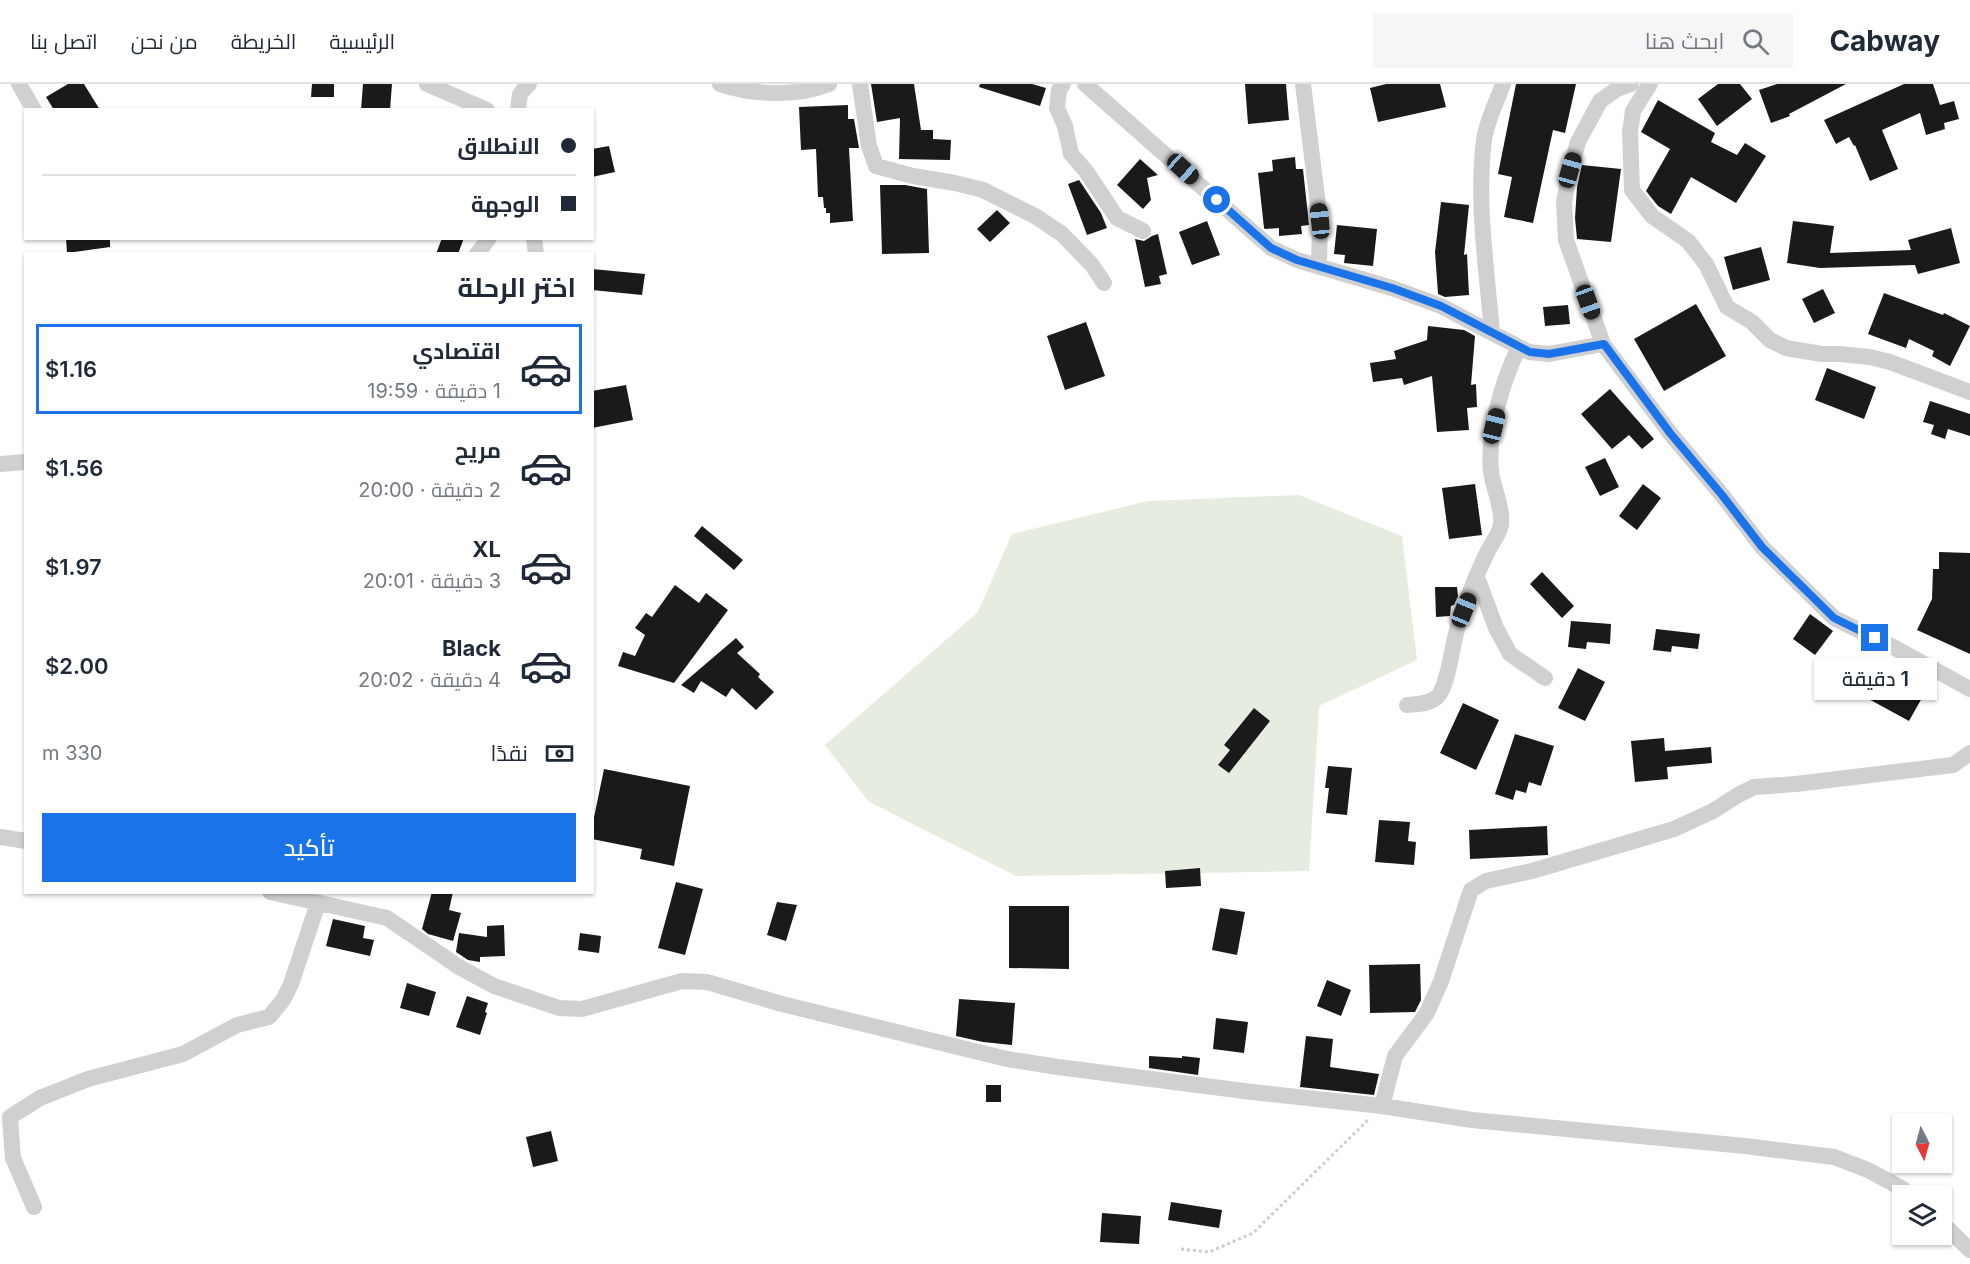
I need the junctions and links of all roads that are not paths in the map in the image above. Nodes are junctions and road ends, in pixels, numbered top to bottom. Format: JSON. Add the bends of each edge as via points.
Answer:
{"nodes":[{"id":1,"x":19,"y":84,"type":"edge"},
{"id":2,"x":427,"y":84,"type":"edge"},
{"id":3,"x":529,"y":84,"type":"edge"},
{"id":4,"x":720,"y":84,"type":"edge"},
{"id":5,"x":829,"y":84,"type":"edge"},
{"id":6,"x":860,"y":84,"type":"edge"},
{"id":7,"x":1063,"y":84,"type":"edge"},
{"id":8,"x":1085,"y":84,"type":"edge"},
{"id":9,"x":1303,"y":84,"type":"edge"},
{"id":10,"x":1503,"y":84,"type":"edge"},
{"id":11,"x":1650,"y":84,"type":"edge"},
{"id":12,"x":1617,"y":86,"type":"edge"},
{"id":13,"x":33,"y":108,"type":"edge"},
{"id":14,"x":482,"y":108,"type":"edge"},
{"id":15,"x":518,"y":108,"type":"edge"},
{"id":16,"x":1143,"y":231,"type":"dead end"},
{"id":17,"x":1319,"y":267,"type":"junction"},
{"id":18,"x":1104,"y":284,"type":"dead end"},
{"id":19,"x":1492,"y":333,"type":"junction"},
{"id":20,"x":1604,"y":344,"type":"junction"},
{"id":21,"x":1519,"y":347,"type":"junction"},
{"id":22,"x":1970,"y":392,"type":"edge"},
{"id":23,"x":24,"y":462,"type":"edge"},
{"id":24,"x":0,"y":464,"type":"edge"},
{"id":25,"x":1477,"y":577,"type":"junction"},
{"id":26,"x":1545,"y":678,"type":"dead end"},
{"id":27,"x":1970,"y":689,"type":"edge"},
{"id":28,"x":1407,"y":705,"type":"dead end"},
{"id":29,"x":1970,"y":753,"type":"edge"},
{"id":30,"x":0,"y":837,"type":"edge"},
{"id":31,"x":24,"y":841,"type":"edge"},
{"id":32,"x":279,"y":894,"type":"edge"},
{"id":33,"x":318,"y":903,"type":"junction"},
{"id":34,"x":1382,"y":1106,"type":"junction"},
{"id":35,"x":1896,"y":1185,"type":"edge"},
{"id":36,"x":34,"y":1207,"type":"dead end"},
{"id":37,"x":1952,"y":1233,"type":"edge"},
{"id":38,"x":1970,"y":1250,"type":"edge"}],
"edges":[{"from":1,"to":13,"type":"street"},
{"from":2,"to":14,"type":"street"},
{"from":3,"to":15,"type":"street","via":[[520,94]]},
{"from":4,"to":5,"type":"street","via":[[747,91],[788,92]]},
{"from":6,"to":18,"type":"street","via":[[869,146],[876,165],[983,190],[1035,216],[1062,234],[1092,265]]},
{"from":7,"to":16,"type":"street","via":[[1057,108],[1071,154],[1117,218]]},
{"from":8,"to":17,"type":"street","via":[[1271,248]]},
{"from":9,"to":17,"type":"street","via":[[1320,221]]},
{"from":10,"to":19,"type":"street","via":[[1484,138],[1482,177]]},
{"from":11,"to":22,"type":"street","via":[[1634,111],[1630,132],[1632,190],[1652,216],[1694,248],[1727,307],[1786,348],[1870,357]]},
{"from":12,"to":20,"type":"street","via":[[1600,101],[1578,142],[1564,202],[1566,240]]},
{"from":17,"to":19,"type":"street","via":[[1441,306]]},
{"from":19,"to":21,"type":"street"},
{"from":20,"to":21,"type":"street","via":[[1549,354]]},
{"from":20,"to":27,"type":"street","via":[[1762,547],[1834,618]]},
{"from":21,"to":25,"type":"street","via":[[1502,391],[1490,450],[1501,522]]},
{"from":23,"to":24,"type":"street"},
{"from":25,"to":26,"type":"street","via":[[1510,654]]},
{"from":25,"to":28,"type":"street","via":[[1439,695],[1426,703]]},
{"from":29,"to":34,"type":"street","via":[[1953,765],[1754,788],[1674,829],[1532,872],[1486,880],[1471,890],[1427,1012],[1395,1056]]},
{"from":30,"to":31,"type":"street"},
{"from":32,"to":33,"type":"street"},
{"from":33,"to":34,"type":"street","via":[[387,918],[494,987],[559,1008],[582,1009],[682,981],[707,982],[1007,1059]]},
{"from":33,"to":36,"type":"street","via":[[291,984],[269,1017],[237,1025],[183,1054],[88,1079],[40,1098],[10,1117],[13,1158]]},
{"from":34,"to":35,"type":"street","via":[[1472,1120],[1834,1157]]},
{"from":37,"to":38,"type":"street"}]}
